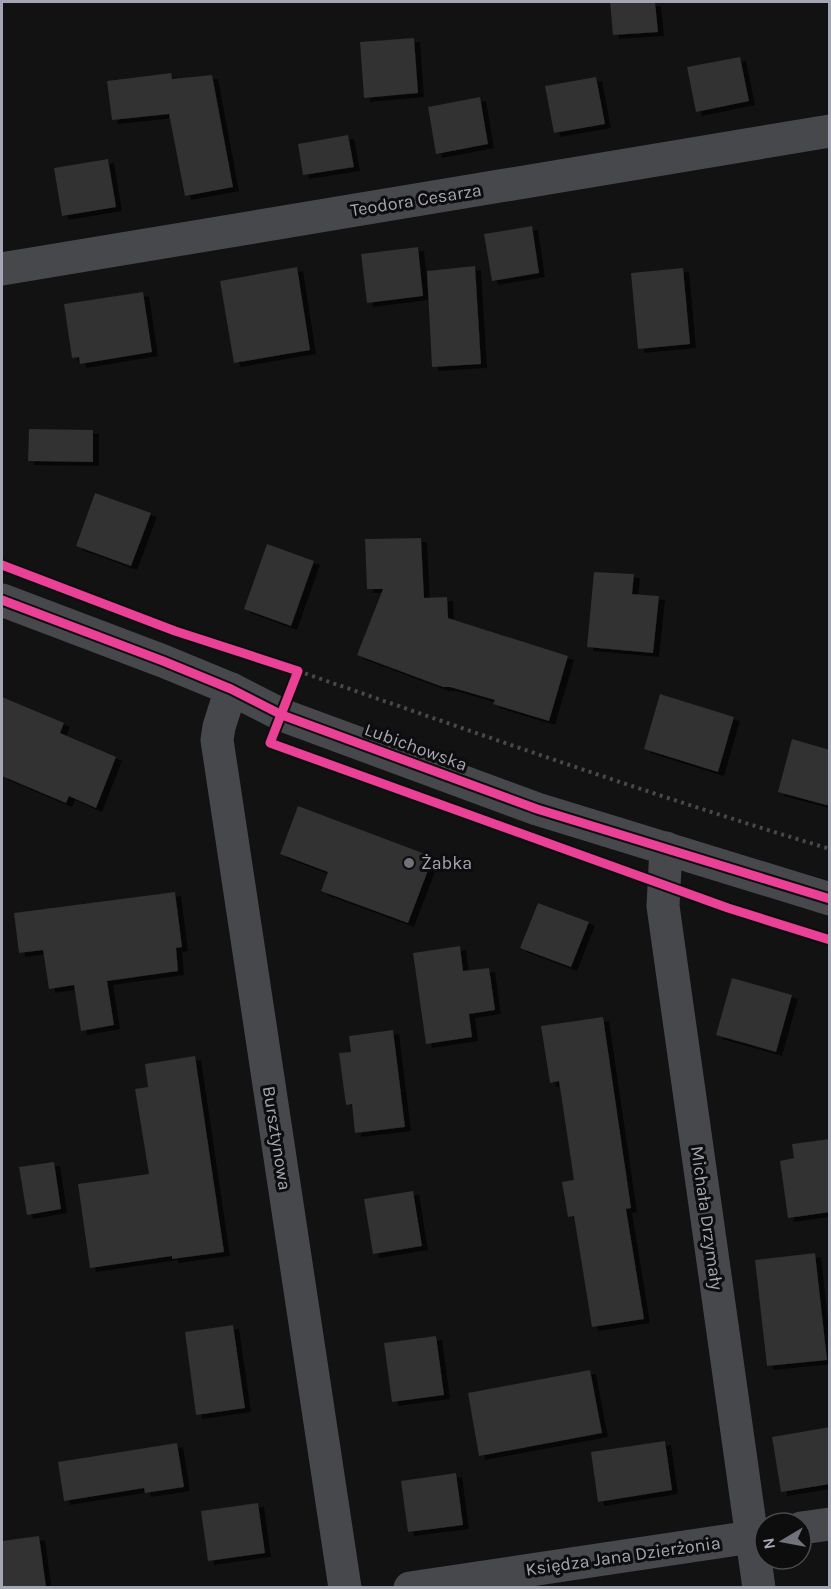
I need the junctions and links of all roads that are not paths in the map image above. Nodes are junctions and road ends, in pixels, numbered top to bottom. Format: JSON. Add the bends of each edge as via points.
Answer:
{"nodes":[{"id":1,"x":830,"y":130,"type":"edge"},
{"id":2,"x":2,"y":269,"type":"edge"},
{"id":3,"x":2,"y":600,"type":"edge"},
{"id":4,"x":231,"y":689,"type":"junction"},
{"id":5,"x":666,"y":848,"type":"junction"},
{"id":6,"x":830,"y":899,"type":"edge"},
{"id":7,"x":754,"y":1511,"type":"edge"},
{"id":8,"x":830,"y":1524,"type":"edge"},
{"id":9,"x":813,"y":1526,"type":"edge"},
{"id":10,"x":753,"y":1537,"type":"edge"},
{"id":11,"x":759,"y":1571,"type":"edge"},
{"id":12,"x":345,"y":1587,"type":"edge"},
{"id":13,"x":410,"y":1587,"type":"edge"},
{"id":14,"x":759,"y":1587,"type":"edge"}],
"edges":[{"from":1,"to":2,"type":"street","name":"Teodora Cesarza"},
{"from":3,"to":4,"type":"street","name":"Lubichowska"},
{"from":4,"to":5,"type":"street","name":"Lubichowska","via":[[282,715],[537,809]]},
{"from":4,"to":12,"type":"street","name":"Bursztynowa","via":[[217,740]]},
{"from":5,"to":6,"type":"street","name":"Lubichowska"},
{"from":5,"to":7,"type":"street","name":"Michała Drzymały","via":[[663,906]]},
{"from":8,"to":9,"type":"street"},
{"from":10,"to":13,"type":"street","name":"Księdza Jana Dzierżonia"},
{"from":11,"to":14,"type":"street","name":"Michała Drzymały"}]}
